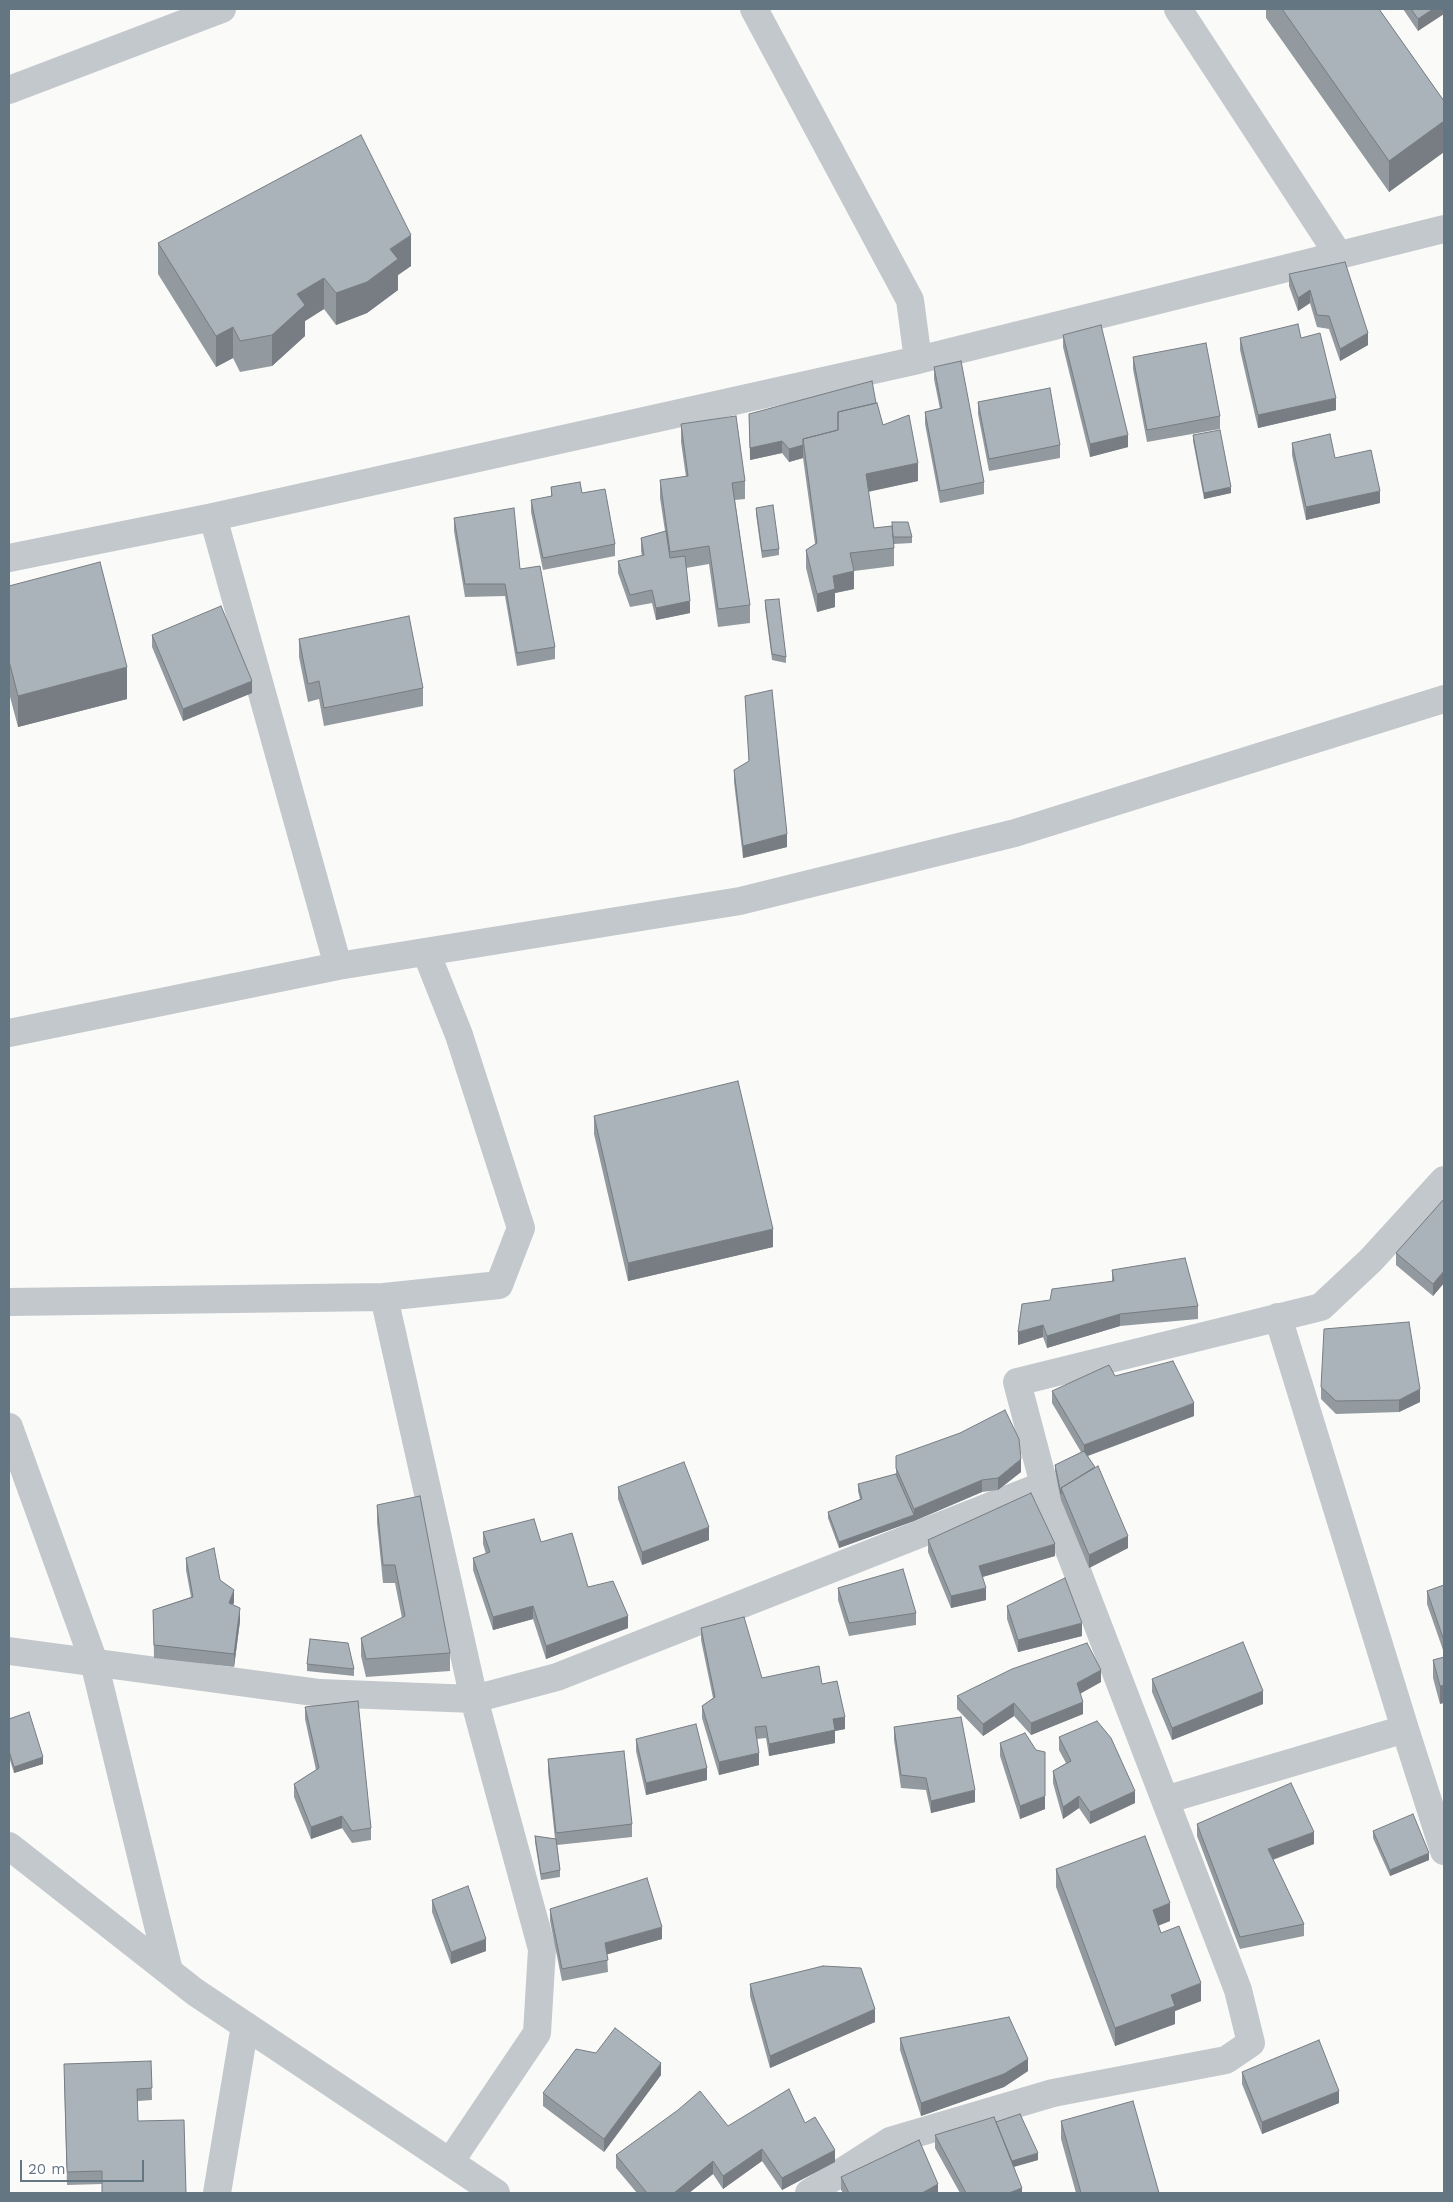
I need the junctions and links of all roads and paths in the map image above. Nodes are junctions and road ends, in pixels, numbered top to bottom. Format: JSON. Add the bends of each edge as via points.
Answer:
{"nodes":[{"id":1,"x":222,"y":9,"type":"edge"},
{"id":2,"x":754,"y":9,"type":"edge"},
{"id":3,"x":1178,"y":9,"type":"edge"},
{"id":4,"x":9,"y":90,"type":"edge"},
{"id":5,"x":1444,"y":229,"type":"edge"},
{"id":6,"x":1338,"y":254,"type":"junction"},
{"id":7,"x":918,"y":360,"type":"junction"},
{"id":8,"x":213,"y":517,"type":"junction"},
{"id":9,"x":9,"y":558,"type":"edge"},
{"id":10,"x":1444,"y":699,"type":"edge"},
{"id":11,"x":426,"y":952,"type":"junction"},
{"id":12,"x":338,"y":966,"type":"junction"},
{"id":13,"x":9,"y":1033,"type":"edge"},
{"id":14,"x":1444,"y":1180,"type":"edge"},
{"id":15,"x":384,"y":1297,"type":"junction"},
{"id":16,"x":9,"y":1302,"type":"edge"},
{"id":17,"x":1278,"y":1317,"type":"junction"},
{"id":18,"x":9,"y":1427,"type":"edge"},
{"id":19,"x":1044,"y":1485,"type":"junction"},
{"id":20,"x":9,"y":1651,"type":"edge"},
{"id":21,"x":94,"y":1662,"type":"junction"},
{"id":22,"x":474,"y":1699,"type":"junction"},
{"id":23,"x":1405,"y":1729,"type":"junction"},
{"id":24,"x":1165,"y":1800,"type":"junction"},
{"id":25,"x":9,"y":1846,"type":"edge"},
{"id":26,"x":1444,"y":1851,"type":"edge"},
{"id":27,"x":169,"y":1971,"type":"junction"},
{"id":28,"x":245,"y":2025,"type":"junction"},
{"id":29,"x":450,"y":2162,"type":"junction"},
{"id":30,"x":216,"y":2193,"type":"edge"},
{"id":31,"x":496,"y":2193,"type":"edge"},
{"id":32,"x":809,"y":2193,"type":"edge"}],
"edges":[{"from":1,"to":4,"type":"street"},
{"from":2,"to":7,"type":"street","via":[[910,300]]},
{"from":3,"to":6,"type":"street"},
{"from":5,"to":6,"type":"street"},
{"from":6,"to":7,"type":"street"},
{"from":7,"to":8,"type":"street"},
{"from":8,"to":9,"type":"street"},
{"from":8,"to":12,"type":"street"},
{"from":10,"to":11,"type":"street","via":[[1015,833],[740,902]]},
{"from":11,"to":12,"type":"street"},
{"from":11,"to":15,"type":"street","via":[[459,1035],[521,1228],[499,1285]]},
{"from":12,"to":13,"type":"street"},
{"from":14,"to":17,"type":"street","via":[[1371,1260],[1321,1307]]},
{"from":15,"to":16,"type":"street"},
{"from":15,"to":22,"type":"street"},
{"from":17,"to":19,"type":"street","via":[[1017,1382]]},
{"from":17,"to":23,"type":"street"},
{"from":18,"to":21,"type":"street"},
{"from":19,"to":22,"type":"street","via":[[557,1677]]},
{"from":19,"to":24,"type":"street"},
{"from":20,"to":21,"type":"street"},
{"from":21,"to":22,"type":"street","via":[[320,1693]]},
{"from":21,"to":27,"type":"street"},
{"from":22,"to":29,"type":"street","via":[[542,1949],[537,2033]]},
{"from":23,"to":24,"type":"street"},
{"from":23,"to":26,"type":"street"},
{"from":24,"to":32,"type":"street","via":[[1238,1990],[1251,2043],[1226,2060],[1053,2092],[890,2141]]},
{"from":25,"to":27,"type":"street"},
{"from":27,"to":28,"type":"street"},
{"from":28,"to":29,"type":"street"},
{"from":28,"to":30,"type":"street"},
{"from":29,"to":31,"type":"street"}]}
